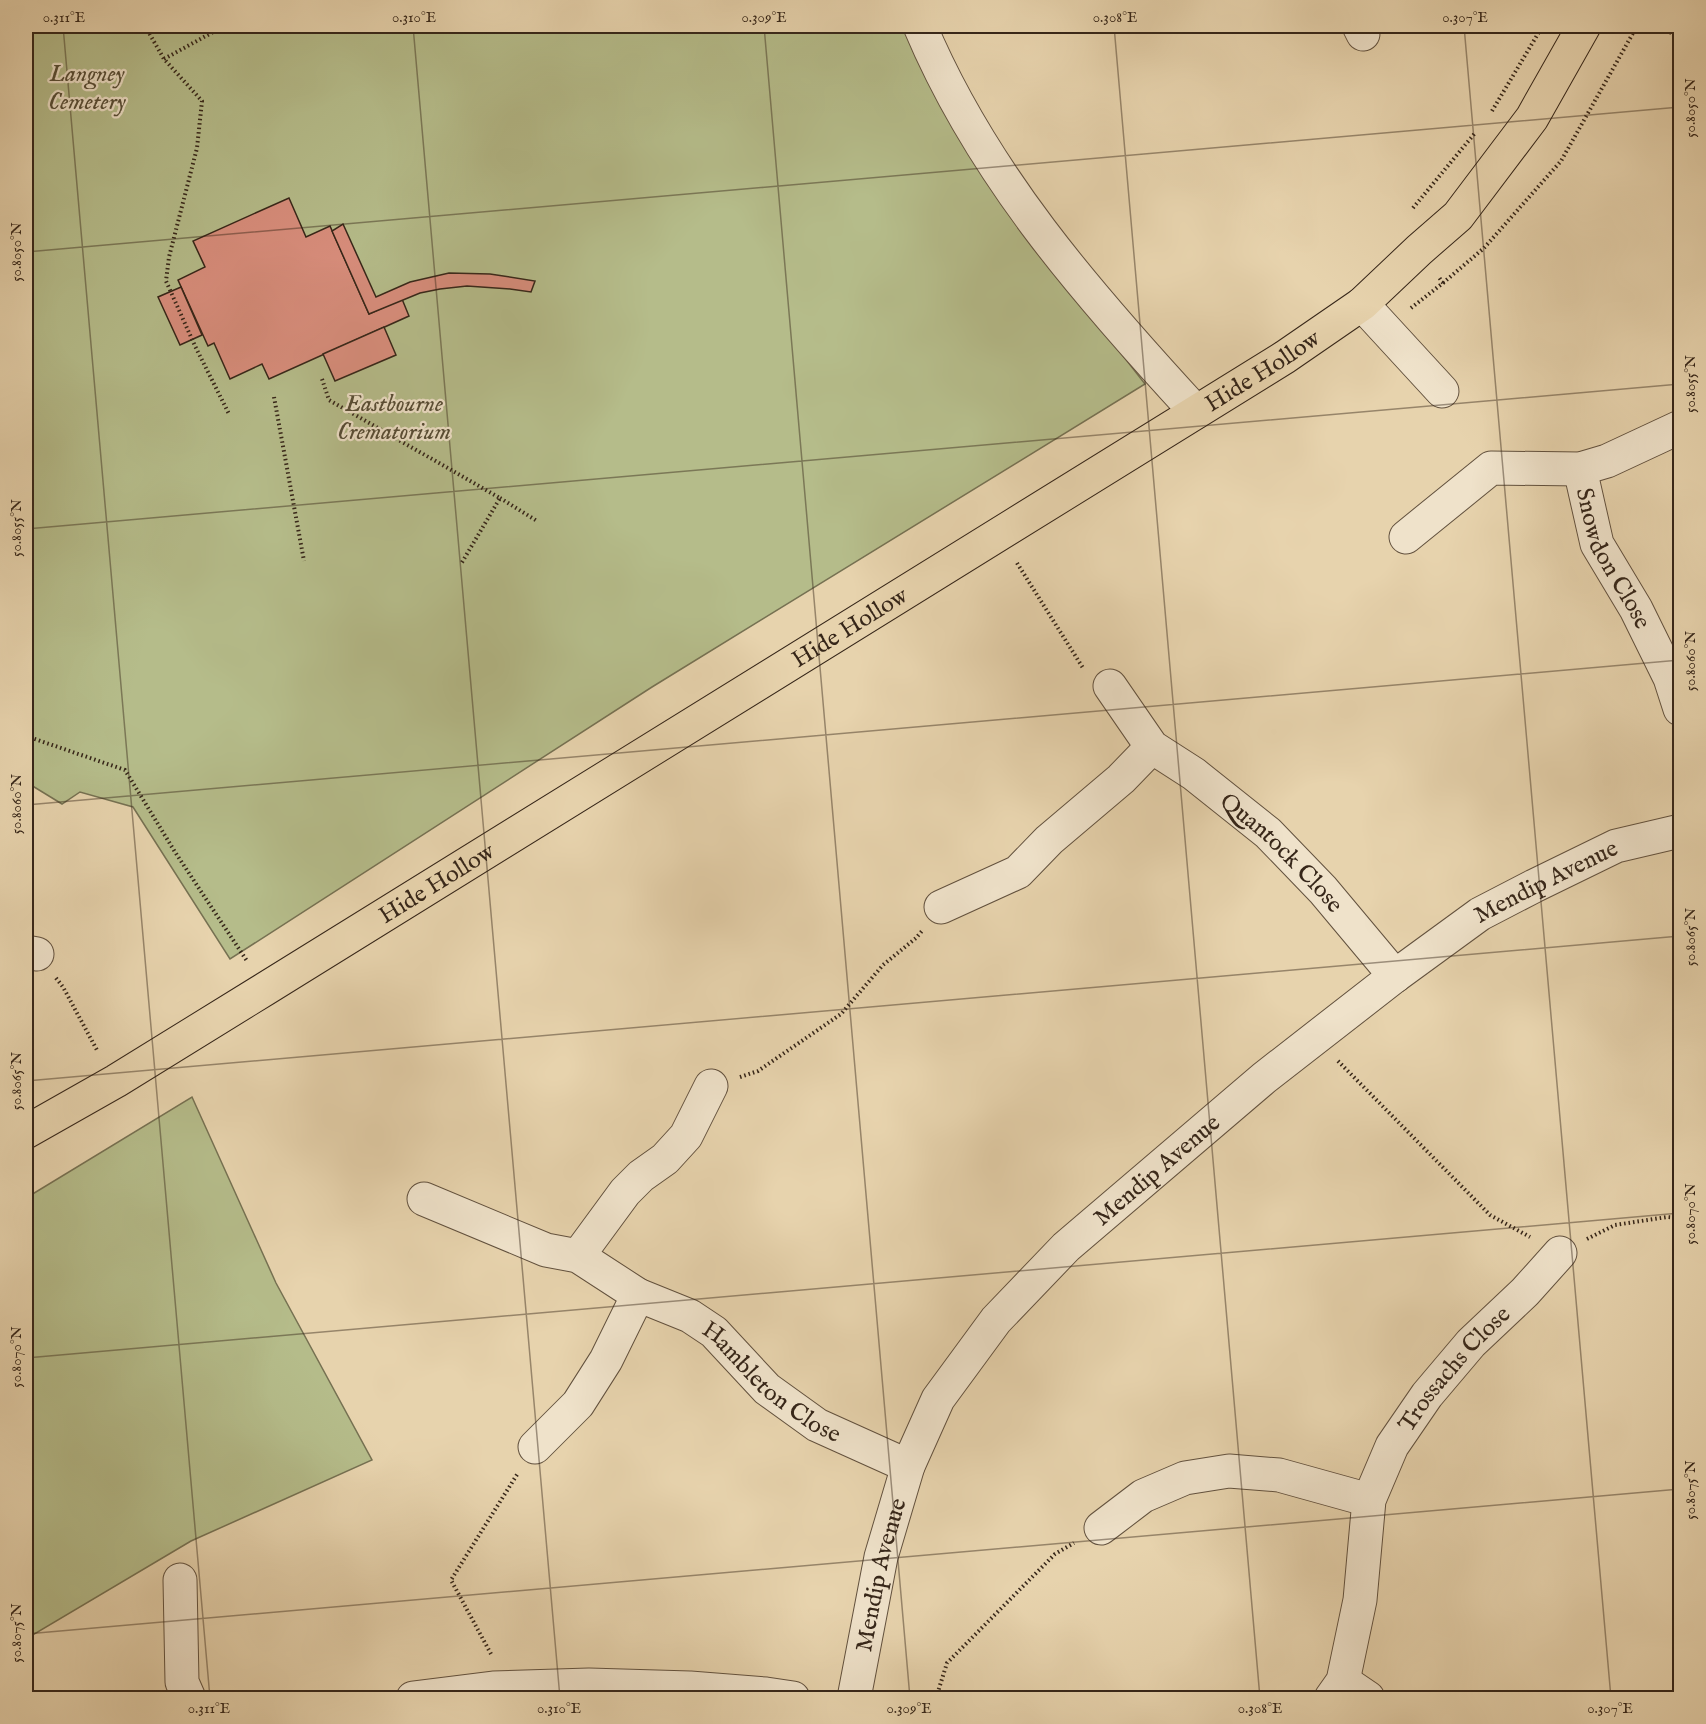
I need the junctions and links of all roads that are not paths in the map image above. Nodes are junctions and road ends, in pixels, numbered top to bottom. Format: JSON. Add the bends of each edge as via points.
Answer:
{"nodes":[{"id":1,"x":920,"y":26,"type":"edge"},
{"id":2,"x":1584,"y":26,"type":"edge"},
{"id":3,"x":1362,"y":304,"type":"junction"},
{"id":4,"x":1442,"y":391,"type":"dead end"},
{"id":5,"x":1196,"y":412,"type":"junction"},
{"id":6,"x":1680,"y":427,"type":"edge"},
{"id":7,"x":1580,"y":469,"type":"junction"},
{"id":8,"x":1406,"y":537,"type":"dead end"},
{"id":9,"x":1110,"y":686,"type":"road end"},
{"id":10,"x":1680,"y":709,"type":"edge"},
{"id":11,"x":1152,"y":747,"type":"junction"},
{"id":12,"x":1680,"y":831,"type":"edge"},
{"id":13,"x":941,"y":907,"type":"road end"},
{"id":14,"x":1395,"y":976,"type":"junction"},
{"id":15,"x":711,"y":1086,"type":"road end"},
{"id":16,"x":26,"y":1132,"type":"edge"},
{"id":17,"x":424,"y":1199,"type":"dead end"},
{"id":18,"x":1560,"y":1253,"type":"road end"},
{"id":19,"x":578,"y":1256,"type":"junction"},
{"id":20,"x":638,"y":1295,"type":"junction"},
{"id":21,"x":535,"y":1447,"type":"road end"},
{"id":22,"x":908,"y":1466,"type":"junction"},
{"id":23,"x":1369,"y":1500,"type":"junction"},
{"id":24,"x":1101,"y":1528,"type":"road end"},
{"id":25,"x":180,"y":1580,"type":"dead end"},
{"id":26,"x":1347,"y":1693,"type":"edge"},
{"id":27,"x":189,"y":1698,"type":"edge"},
{"id":28,"x":413,"y":1698,"type":"edge"},
{"id":29,"x":793,"y":1698,"type":"edge"},
{"id":30,"x":854,"y":1698,"type":"edge"}],
"edges":[{"from":1,"to":5,"type":"street","via":[[935,62],[988,158],[1057,252]]},
{"from":2,"to":3,"type":"main road","name":"Hide Hollow","via":[[1533,118],[1458,216]]},
{"from":3,"to":4,"type":"street"},
{"from":3,"to":5,"type":"main road","name":"Hide Hollow"},
{"from":5,"to":16,"type":"main road","name":"Hide Hollow","via":[[116,1081]]},
{"from":6,"to":7,"type":"street","name":"Snowdon Close","via":[[1607,461]]},
{"from":7,"to":8,"type":"street","name":"Snowdon Close","via":[[1491,468]]},
{"from":7,"to":10,"type":"street","name":"Snowdon Close","via":[[1598,544],[1671,678]]},
{"from":9,"to":11,"type":"street","name":"Quantock Close"},
{"from":11,"to":13,"type":"street","via":[[1018,872]]},
{"from":11,"to":14,"type":"street","name":"Quantock Close","via":[[1194,774],[1268,833],[1323,890]]},
{"from":12,"to":14,"type":"street","name":"Mendip Avenue","via":[[1616,846],[1534,886],[1480,914]]},
{"from":14,"to":22,"type":"street","name":"Mendip Avenue","via":[[1264,1078],[1066,1247],[996,1320],[938,1400]]},
{"from":15,"to":19,"type":"street","via":[[686,1136],[626,1192]]},
{"from":17,"to":19,"type":"street","name":"Hambleton Close","via":[[546,1250]]},
{"from":18,"to":23,"type":"street","name":"Trossachs Close","via":[[1471,1343],[1427,1395],[1392,1446]]},
{"from":19,"to":20,"type":"street","name":"Hambleton Close"},
{"from":20,"to":21,"type":"street","via":[[606,1360],[578,1404]]},
{"from":20,"to":22,"type":"street","name":"Hambleton Close","via":[[690,1316],[714,1332],[767,1389],[817,1425]]},
{"from":22,"to":30,"type":"street","name":"Mendip Avenue","via":[[880,1557]]},
{"from":23,"to":24,"type":"street","via":[[1279,1475],[1229,1471],[1185,1478],[1143,1496]]},
{"from":23,"to":26,"type":"street","name":"Trossachs Close"},
{"from":25,"to":27,"type":"street","via":[[182,1682]]},
{"from":28,"to":29,"type":"street","via":[[493,1688],[590,1685],[690,1688]]}]}
